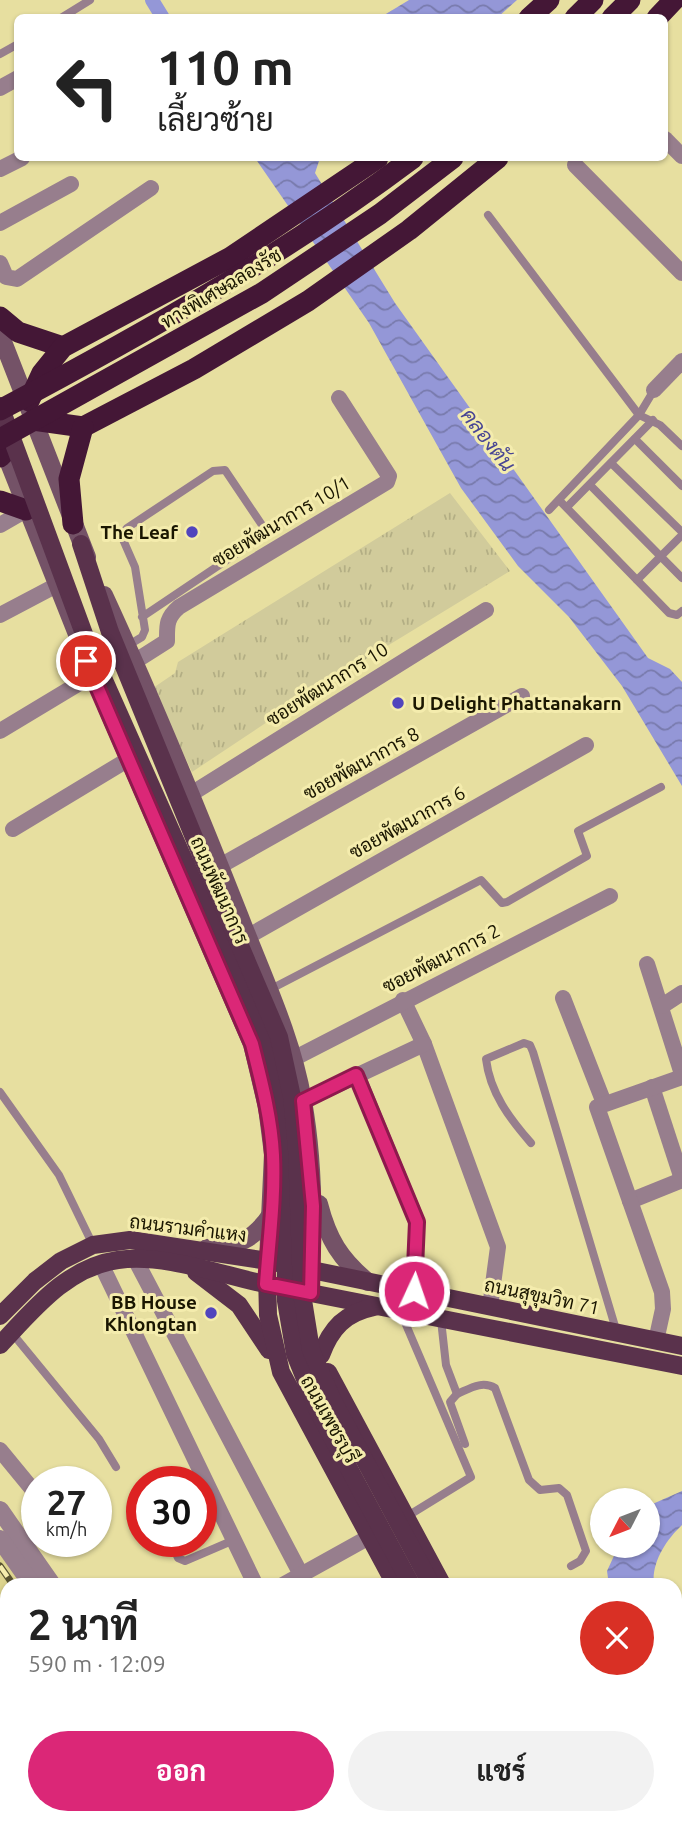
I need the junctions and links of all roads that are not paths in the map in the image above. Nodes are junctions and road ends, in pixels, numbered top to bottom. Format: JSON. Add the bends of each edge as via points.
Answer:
{"nodes":[{"id":1,"x":90,"y":0,"type":"edge"},
{"id":2,"x":549,"y":0,"type":"edge"},
{"id":3,"x":593,"y":0,"type":"edge"},
{"id":4,"x":630,"y":0,"type":"edge"},
{"id":5,"x":674,"y":0,"type":"edge"},
{"id":6,"x":67,"y":14,"type":"edge"},
{"id":7,"x":533,"y":14,"type":"edge"},
{"id":8,"x":579,"y":14,"type":"edge"},
{"id":9,"x":616,"y":14,"type":"edge"},
{"id":10,"x":661,"y":14,"type":"edge"},
{"id":11,"x":668,"y":142,"type":"edge"},
{"id":12,"x":682,"y":156,"type":"edge"},
{"id":13,"x":16,"y":161,"type":"edge"},
{"id":14,"x":373,"y":161,"type":"edge"},
{"id":15,"x":409,"y":161,"type":"edge"},
{"id":16,"x":449,"y":161,"type":"edge"},
{"id":17,"x":495,"y":161,"type":"edge"},
{"id":18,"x":575,"y":165,"type":"dead end"},
{"id":19,"x":0,"y":169,"type":"edge"},
{"id":20,"x":71,"y":184,"type":"dead end"},
{"id":21,"x":151,"y":188,"type":"dead end"},
{"id":22,"x":488,"y":215,"type":"dead end"},
{"id":23,"x":0,"y":223,"type":"edge"},
{"id":24,"x":0,"y":263,"type":"edge"},
{"id":25,"x":682,"y":273,"type":"edge"},
{"id":26,"x":0,"y":317,"type":"edge"},
{"id":27,"x":0,"y":334,"type":"edge"},
{"id":28,"x":66,"y":346,"type":"junction"},
{"id":29,"x":682,"y":361,"type":"edge"},
{"id":30,"x":654,"y":390,"type":"joint"},
{"id":31,"x":339,"y":398,"type":"dead end"},
{"id":32,"x":0,"y":410,"type":"edge"},
{"id":33,"x":34,"y":411,"type":"junction"},
{"id":34,"x":105,"y":415,"type":"junction"},
{"id":35,"x":639,"y":415,"type":"junction"},
{"id":36,"x":653,"y":420,"type":"junction"},
{"id":37,"x":83,"y":427,"type":"junction"},
{"id":38,"x":635,"y":439,"type":"junction"},
{"id":39,"x":682,"y":446,"type":"edge"},
{"id":40,"x":1,"y":447,"type":"edge"},
{"id":41,"x":611,"y":463,"type":"junction"},
{"id":42,"x":590,"y":485,"type":"junction"},
{"id":43,"x":682,"y":486,"type":"edge"},
{"id":44,"x":559,"y":500,"type":"junction"},
{"id":45,"x":0,"y":501,"type":"edge"},
{"id":46,"x":567,"y":507,"type":"junction"},
{"id":47,"x":26,"y":510,"type":"junction"},
{"id":48,"x":549,"y":510,"type":"dead end"},
{"id":49,"x":73,"y":524,"type":"junction"},
{"id":50,"x":0,"y":525,"type":"edge"},
{"id":51,"x":682,"y":534,"type":"edge"},
{"id":52,"x":81,"y":544,"type":"junction"},
{"id":53,"x":660,"y":556,"type":"junction"},
{"id":54,"x":682,"y":578,"type":"edge"},
{"id":55,"x":638,"y":580,"type":"junction"},
{"id":56,"x":55,"y":586,"type":"junction"},
{"id":57,"x":486,"y":610,"type":"dead end"},
{"id":58,"x":682,"y":611,"type":"edge"},
{"id":59,"x":0,"y":615,"type":"edge"},
{"id":60,"x":142,"y":617,"type":"junction"},
{"id":61,"x":130,"y":654,"type":"junction"},
{"id":62,"x":93,"y":675,"type":"junction"},
{"id":63,"x":522,"y":696,"type":"dead end"},
{"id":64,"x":0,"y":731,"type":"edge"},
{"id":65,"x":586,"y":745,"type":"dead end"},
{"id":66,"x":129,"y":759,"type":"junction"},
{"id":67,"x":661,"y":787,"type":"dead end"},
{"id":68,"x":191,"y":794,"type":"junction"},
{"id":69,"x":13,"y":829,"type":"dead end"},
{"id":70,"x":220,"y":866,"type":"junction"},
{"id":71,"x":610,"y":896,"type":"dead end"},
{"id":72,"x":247,"y":937,"type":"junction"},
{"id":73,"x":647,"y":964,"type":"dead end"},
{"id":74,"x":269,"y":990,"type":"junction"},
{"id":75,"x":682,"y":993,"type":"edge"},
{"id":76,"x":563,"y":998,"type":"dead end"},
{"id":77,"x":403,"y":1000,"type":"junction"},
{"id":78,"x":662,"y":1006,"type":"junction"},
{"id":79,"x":424,"y":1044,"type":"junction"},
{"id":80,"x":292,"y":1057,"type":"junction"},
{"id":81,"x":257,"y":1065,"type":"junction"},
{"id":82,"x":356,"y":1075,"type":"junction"},
{"id":83,"x":682,"y":1075,"type":"edge"},
{"id":84,"x":652,"y":1087,"type":"junction"},
{"id":85,"x":0,"y":1092,"type":"edge"},
{"id":86,"x":303,"y":1101,"type":"junction"},
{"id":87,"x":601,"y":1105,"type":"junction"},
{"id":88,"x":531,"y":1143,"type":"dead end"},
{"id":89,"x":312,"y":1177,"type":"junction"},
{"id":90,"x":682,"y":1179,"type":"edge"},
{"id":91,"x":630,"y":1201,"type":"junction"},
{"id":92,"x":273,"y":1211,"type":"junction"},
{"id":93,"x":93,"y":1245,"type":"junction"},
{"id":94,"x":189,"y":1257,"type":"junction"},
{"id":95,"x":135,"y":1259,"type":"junction"},
{"id":96,"x":268,"y":1261,"type":"junction"},
{"id":97,"x":100,"y":1264,"type":"junction"},
{"id":98,"x":311,"y":1270,"type":"junction"},
{"id":99,"x":368,"y":1282,"type":"junction"},
{"id":100,"x":266,"y":1284,"type":"junction"},
{"id":101,"x":414,"y":1291,"type":"junction"},
{"id":102,"x":311,"y":1293,"type":"junction"},
{"id":103,"x":379,"y":1306,"type":"junction"},
{"id":104,"x":490,"y":1307,"type":"junction"},
{"id":105,"x":400,"y":1310,"type":"junction"},
{"id":106,"x":0,"y":1316,"type":"edge"},
{"id":107,"x":441,"y":1319,"type":"junction"},
{"id":108,"x":617,"y":1333,"type":"junction"},
{"id":109,"x":6,"y":1339,"type":"edge"},
{"id":110,"x":656,"y":1341,"type":"junction"},
{"id":111,"x":682,"y":1346,"type":"edge"},
{"id":112,"x":321,"y":1355,"type":"junction"},
{"id":113,"x":682,"y":1366,"type":"edge"},
{"id":114,"x":281,"y":1372,"type":"junction"},
{"id":115,"x":457,"y":1394,"type":"junction"},
{"id":116,"x":325,"y":1405,"type":"junction"},
{"id":117,"x":465,"y":1444,"type":"dead end"},
{"id":118,"x":0,"y":1450,"type":"edge"},
{"id":119,"x":116,"y":1467,"type":"dead end"},
{"id":120,"x":21,"y":1476,"type":"edge"},
{"id":121,"x":393,"y":1492,"type":"junction"},
{"id":122,"x":219,"y":1507,"type":"joint"},
{"id":123,"x":0,"y":1510,"type":"edge"},
{"id":124,"x":406,"y":1517,"type":"junction"},
{"id":125,"x":371,"y":1536,"type":"junction"},
{"id":126,"x":0,"y":1539,"type":"edge"},
{"id":127,"x":234,"y":1540,"type":"junction"},
{"id":128,"x":217,"y":1547,"type":"edge"},
{"id":129,"x":178,"y":1557,"type":"edge"},
{"id":130,"x":194,"y":1557,"type":"edge"},
{"id":131,"x":407,"y":1558,"type":"junction"},
{"id":132,"x":571,"y":1566,"type":"dead end"},
{"id":133,"x":27,"y":1578,"type":"edge"},
{"id":134,"x":47,"y":1578,"type":"edge"},
{"id":135,"x":253,"y":1578,"type":"edge"},
{"id":136,"x":304,"y":1578,"type":"edge"},
{"id":137,"x":308,"y":1578,"type":"edge"},
{"id":138,"x":392,"y":1578,"type":"edge"},
{"id":139,"x":408,"y":1578,"type":"edge"},
{"id":140,"x":418,"y":1578,"type":"edge"},
{"id":141,"x":427,"y":1578,"type":"edge"},
{"id":142,"x":439,"y":1578,"type":"edge"}],
"edges":[{"from":1,"to":6,"type":"lane"},
{"from":2,"to":7,"type":"highway"},
{"from":3,"to":8,"type":"highway"},
{"from":4,"to":9,"type":"highway"},
{"from":5,"to":10,"type":"highway"},
{"from":11,"to":12,"type":"street"},
{"from":13,"to":19,"type":"street"},
{"from":14,"to":28,"type":"highway","via":[[231,257]]},
{"from":15,"to":32,"type":"highway","name":"ทางพิเศษฉลองรัช","bridge":true,"via":[[247,272]]},
{"from":16,"to":40,"type":"highway","name":"ทางพิเศษฉลองรัช","bridge":true,"via":[[262,293]]},
{"from":17,"to":34,"type":"highway","via":[[409,230],[308,301]]},
{"from":18,"to":25,"type":"street"},
{"from":20,"to":23,"type":"street"},
{"from":21,"to":24,"type":"street","via":[[18,279],[6,277]]},
{"from":22,"to":35,"type":"lane"},
{"from":26,"to":28,"type":"highway","via":[[18,332]]},
{"from":27,"to":33,"type":"main road","name":"ถนนพัฒนาการ"},
{"from":28,"to":33,"type":"highway"},
{"from":28,"to":34,"type":"highway"},
{"from":29,"to":30,"type":"street"},
{"from":30,"to":35,"type":"lane"},
{"from":31,"to":61,"type":"street","name":"ซอยพัฒนาการ 10/1","via":[[389,476],[387,482],[179,607],[167,623],[167,641]]},
{"from":32,"to":33,"type":"main road"},
{"from":32,"to":116,"type":"main road","name":"ถนนพัฒนาการ","bridge":true,"via":[[87,642],[265,1042],[285,1149],[289,1328],[304,1381]]},
{"from":33,"to":37,"type":"highway"},
{"from":33,"to":40,"type":"main road"},
{"from":33,"to":49,"type":"main road","name":"ถนนพัฒนาการ"},
{"from":34,"to":37,"type":"highway"},
{"from":35,"to":36,"type":"lane"},
{"from":35,"to":44,"type":"lane"},
{"from":36,"to":38,"type":"lane"},
{"from":36,"to":39,"type":"lane"},
{"from":37,"to":49,"type":"highway","via":[[69,479]]},
{"from":38,"to":41,"type":"lane"},
{"from":38,"to":43,"type":"lane"},
{"from":40,"to":47,"type":"main road","name":"ถนนพัฒนาการ"},
{"from":41,"to":42,"type":"lane"},
{"from":41,"to":51,"type":"lane"},
{"from":42,"to":46,"type":"lane"},
{"from":42,"to":53,"type":"lane"},
{"from":44,"to":46,"type":"lane"},
{"from":44,"to":48,"type":"lane"},
{"from":45,"to":47,"type":"highway"},
{"from":46,"to":55,"type":"lane"},
{"from":47,"to":50,"type":"street"},
{"from":47,"to":56,"type":"main road","name":"ถนนพัฒนาการ"},
{"from":49,"to":52,"type":"main road","name":"ถนนพัฒนาการ"},
{"from":51,"to":53,"type":"lane"},
{"from":52,"to":61,"type":"main road","name":"ถนนพัฒนาการ"},
{"from":52,"to":116,"type":"main road","name":"ถนนพัฒนาการ","bridge":true,"via":[[110,632],[279,1037],[297,1150],[305,1322]]},
{"from":53,"to":54,"type":"lane"},
{"from":53,"to":55,"type":"lane"},
{"from":55,"to":58,"type":"lane","via":[[669,613]]},
{"from":56,"to":59,"type":"street"},
{"from":56,"to":62,"type":"main road","name":"ถนนพัฒนาการ"},
{"from":57,"to":68,"type":"street","name":"ซอยพัฒนาการ 10"},
{"from":60,"to":60,"type":"lane","via":[[135,567],[121,535],[213,471],[225,470],[264,528],[264,535]]},
{"from":60,"to":61,"type":"lane","via":[[144,635]]},
{"from":61,"to":68,"type":"main road","name":"ถนนพัฒนาการ"},
{"from":62,"to":64,"type":"street"},
{"from":62,"to":66,"type":"main road","name":"ถนนพัฒนาการ"},
{"from":63,"to":70,"type":"street","name":"ซอยพัฒนาการ 8"},
{"from":65,"to":72,"type":"street","name":"ซอยพัฒนาการ 6"},
{"from":66,"to":69,"type":"street"},
{"from":66,"to":81,"type":"main road","name":"ถนนพัฒนาการ"},
{"from":67,"to":74,"type":"lane","via":[[578,831],[587,856],[507,902],[502,903],[481,880]]},
{"from":68,"to":70,"type":"main road","name":"ถนนพัฒนาการ"},
{"from":70,"to":72,"type":"main road","name":"ถนนพัฒนาการ"},
{"from":71,"to":77,"type":"street","name":"ซอยพัฒนาการ 2"},
{"from":72,"to":74,"type":"main road","name":"ถนนพัฒนาการ"},
{"from":73,"to":78,"type":"street"},
{"from":74,"to":80,"type":"main road","name":"ถนนพัฒนาการ"},
{"from":75,"to":78,"type":"street"},
{"from":76,"to":87,"type":"street"},
{"from":77,"to":79,"type":"street"},
{"from":77,"to":80,"type":"street","name":"ซอยพัฒนาการ 2"},
{"from":78,"to":83,"type":"street"},
{"from":79,"to":82,"type":"street"},
{"from":79,"to":104,"type":"street","via":[[498,1247]]},
{"from":80,"to":81,"type":"main road","via":[[273,1067]]},
{"from":80,"to":86,"type":"main road","name":"ถนนพัฒนาการ"},
{"from":81,"to":92,"type":"main road","name":"ถนนพัฒนาการ","via":[[273,1154]]},
{"from":82,"to":86,"type":"street"},
{"from":82,"to":101,"type":"street","via":[[417,1222]]},
{"from":83,"to":84,"type":"street"},
{"from":84,"to":87,"type":"street"},
{"from":84,"to":90,"type":"street"},
{"from":85,"to":93,"type":"lane","via":[[59,1175]]},
{"from":86,"to":89,"type":"main road","name":"ถนนพัฒนาการ"},
{"from":87,"to":91,"type":"street"},
{"from":88,"to":108,"type":"lane","via":[[497,1097],[486,1059],[524,1044],[533,1052]]},
{"from":89,"to":98,"type":"main road","name":"ถนนพัฒนาการ"},
{"from":89,"to":99,"type":"main road","via":[[329,1239]]},
{"from":90,"to":91,"type":"street"},
{"from":91,"to":110,"type":"street","via":[[662,1292]]},
{"from":92,"to":94,"type":"main road","via":[[261,1230],[238,1244]]},
{"from":92,"to":96,"type":"main road","name":"ถนนพัฒนาการ"},
{"from":93,"to":94,"type":"main road","name":"ถนนรามคำแหง","via":[[130,1240]]},
{"from":93,"to":106,"type":"main road","name":"ถนนรามคำแหง","via":[[44,1274]]},
{"from":94,"to":95,"type":"main road","name":"ถนนรามคำแหง"},
{"from":94,"to":96,"type":"main road","name":"ถนนรามคำแหง"},
{"from":94,"to":100,"type":"main road","name":"ถนนรามคำแหง"},
{"from":94,"to":114,"type":"main road","via":[[239,1305]]},
{"from":95,"to":97,"type":"main road","name":"ถนนรามคำแหง"},
{"from":95,"to":136,"type":"street"},
{"from":96,"to":98,"type":"main road","name":"ถนนรามคำแหง"},
{"from":96,"to":100,"type":"main road","name":"ถนนเพชรบุรี"},
{"from":97,"to":109,"type":"main road","name":"ถนนรามคำแหง","via":[[72,1277],[46,1297]]},
{"from":97,"to":122,"type":"street"},
{"from":98,"to":99,"type":"main road","name":"ถนนสุขุมวิท 71"},
{"from":98,"to":102,"type":"main road","name":"ถนนเพชรบุรี"},
{"from":99,"to":101,"type":"main road","name":"ถนนสุขุมวิท 71"},
{"from":100,"to":102,"type":"main road","name":"ถนนรามคำแหง"},
{"from":100,"to":114,"type":"main road","name":"ถนนเพชรบุรี"},
{"from":101,"to":104,"type":"main road","name":"ถนนสุขุมวิท 71"},
{"from":102,"to":103,"type":"main road"},
{"from":102,"to":112,"type":"main road","name":"ถนนเพชรบุรี"},
{"from":103,"to":105,"type":"main road"},
{"from":103,"to":112,"type":"main road","via":[[339,1322]]},
{"from":104,"to":108,"type":"main road","name":"ถนนสุขุมวิท 71"},
{"from":105,"to":107,"type":"main road"},
{"from":105,"to":124,"type":"lane","via":[[471,1477]]},
{"from":107,"to":113,"type":"main road"},
{"from":107,"to":115,"type":"lane","via":[[446,1365]]},
{"from":108,"to":110,"type":"main road","name":"ถนนสุขุมวิท 71"},
{"from":109,"to":119,"type":"lane","via":[[99,1439]]},
{"from":110,"to":111,"type":"main road","name":"ถนนสุขุมวิท 71"},
{"from":112,"to":121,"type":"main road","name":"ถนนเพชรบุรี"},
{"from":114,"to":125,"type":"main road","name":"ถนนเพชรบุรี"},
{"from":115,"to":117,"type":"lane","via":[[450,1402]]},
{"from":115,"to":132,"type":"lane","via":[[480,1385],[495,1388],[529,1480],[540,1490],[555,1487],[568,1495],[586,1551]]},
{"from":116,"to":139,"type":"main road","name":"ถนนเพชรบุรี","bridge":true},
{"from":116,"to":141,"type":"main road","name":"ถนนเพชรบุรี","bridge":true},
{"from":118,"to":120,"type":"street"},
{"from":121,"to":124,"type":"main road","name":"ถนนเพชรบุรี"},
{"from":121,"to":131,"type":"main road"},
{"from":122,"to":127,"type":"street"},
{"from":123,"to":134,"type":"street"},
{"from":124,"to":142,"type":"main road","name":"ถนนเพชรบุรี"},
{"from":125,"to":131,"type":"main road"},
{"from":125,"to":137,"type":"street"},
{"from":125,"to":138,"type":"main road","name":"ถนนเพชรบุรี"},
{"from":126,"to":133,"type":"street"},
{"from":127,"to":128,"type":"lane"},
{"from":127,"to":135,"type":"street"},
{"from":129,"to":130,"type":"lane","via":[[185,1561]]},
{"from":131,"to":140,"type":"main road"}]}
